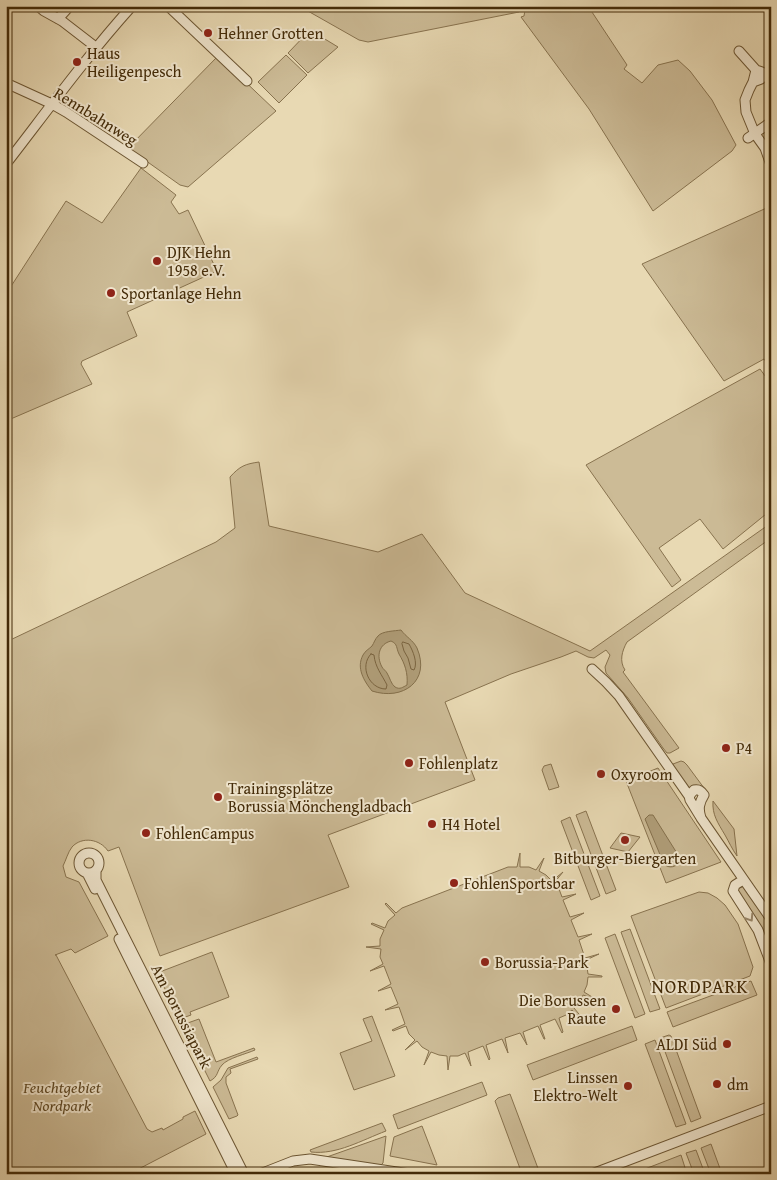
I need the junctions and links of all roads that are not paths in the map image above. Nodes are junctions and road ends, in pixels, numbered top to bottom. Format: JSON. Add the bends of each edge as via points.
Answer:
{"nodes":[{"id":1,"x":38,"y":6,"type":"edge"},
{"id":2,"x":132,"y":6,"type":"edge"},
{"id":3,"x":168,"y":6,"type":"edge"},
{"id":4,"x":67,"y":9,"type":"dead end"},
{"id":5,"x":58,"y":19,"type":"junction"},
{"id":6,"x":97,"y":48,"type":"junction"},
{"id":7,"x":739,"y":51,"type":"dead end"},
{"id":8,"x":247,"y":81,"type":"dead end"},
{"id":9,"x":6,"y":84,"type":"edge"},
{"id":10,"x":52,"y":104,"type":"junction"},
{"id":11,"x":771,"y":122,"type":"edge"},
{"id":12,"x":752,"y":136,"type":"junction"},
{"id":13,"x":143,"y":163,"type":"dead end"},
{"id":14,"x":6,"y":164,"type":"edge"},
{"id":15,"x":771,"y":165,"type":"edge"},
{"id":16,"x":592,"y":670,"type":"dead end"},
{"id":17,"x":689,"y":796,"type":"junction"},
{"id":18,"x":701,"y":818,"type":"junction"},
{"id":19,"x":743,"y":880,"type":"junction"},
{"id":20,"x":771,"y":919,"type":"edge"},
{"id":21,"x":771,"y":964,"type":"edge"},
{"id":22,"x":771,"y":1106,"type":"edge"},
{"id":23,"x":236,"y":1174,"type":"edge"},
{"id":24,"x":244,"y":1174,"type":"edge"},
{"id":25,"x":260,"y":1174,"type":"edge"},
{"id":26,"x":410,"y":1174,"type":"edge"},
{"id":27,"x":592,"y":1174,"type":"edge"}],
"edges":[{"from":1,"to":5,"type":"street"},
{"from":2,"to":6,"type":"street"},
{"from":3,"to":8,"type":"street"},
{"from":4,"to":5,"type":"street"},
{"from":5,"to":6,"type":"street"},
{"from":6,"to":10,"type":"street"},
{"from":7,"to":12,"type":"street","via":[[756,70],[745,100]]},
{"from":9,"to":10,"type":"street","name":"Rennbahnweg"},
{"from":10,"to":13,"type":"street","name":"Rennbahnweg"},
{"from":10,"to":14,"type":"street"},
{"from":11,"to":12,"type":"street"},
{"from":12,"to":15,"type":"street","via":[[765,148]]},
{"from":16,"to":17,"type":"street","via":[[624,703]]},
{"from":17,"to":18,"type":"street"},
{"from":17,"to":18,"type":"street","via":[[694,790],[704,795],[699,807]]},
{"from":18,"to":19,"type":"street"},
{"from":19,"to":20,"type":"street"},
{"from":19,"to":21,"type":"street","one_way":true,"via":[[735,885],[733,891],[758,930]]},
{"from":22,"to":27,"type":"street"},
{"from":23,"to":24,"type":"street","name":"Am Borussiapark","via":[[92,872]]},
{"from":25,"to":26,"type":"street","via":[[293,1161],[310,1159]]}]}
